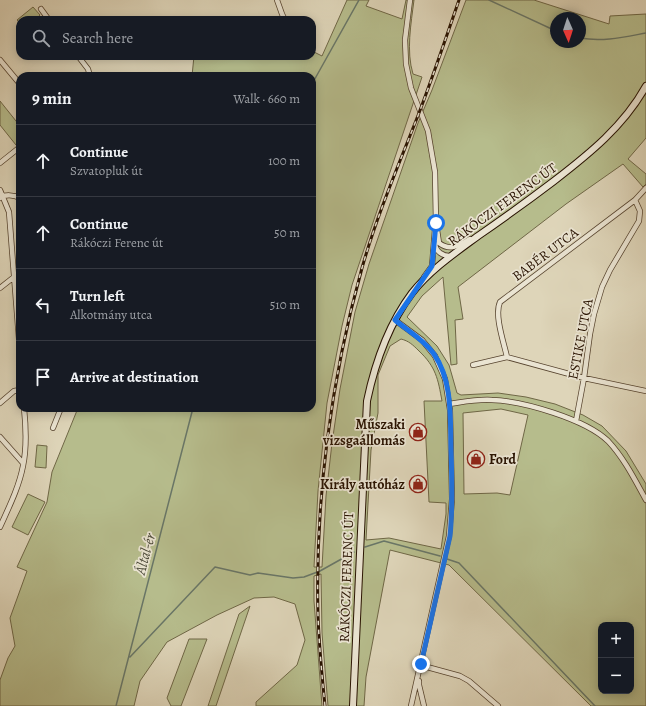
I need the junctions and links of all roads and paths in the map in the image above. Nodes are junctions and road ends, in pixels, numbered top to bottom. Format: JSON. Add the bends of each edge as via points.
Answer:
{"nodes":[{"id":1,"x":277,"y":0,"type":"edge"},
{"id":2,"x":410,"y":0,"type":"edge"},
{"id":3,"x":41,"y":9,"type":"dead end"},
{"id":4,"x":46,"y":16,"type":"edge"},
{"id":5,"x":283,"y":16,"type":"edge"},
{"id":6,"x":0,"y":60,"type":"edge"},
{"id":7,"x":81,"y":60,"type":"edge"},
{"id":8,"x":89,"y":72,"type":"edge"},
{"id":9,"x":16,"y":79,"type":"edge"},
{"id":10,"x":646,"y":86,"type":"edge"},
{"id":11,"x":16,"y":150,"type":"edge"},
{"id":12,"x":0,"y":163,"type":"edge"},
{"id":13,"x":646,"y":188,"type":"edge"},
{"id":14,"x":0,"y":190,"type":"edge"},
{"id":15,"x":16,"y":196,"type":"edge"},
{"id":16,"x":2,"y":197,"type":"edge"},
{"id":17,"x":635,"y":200,"type":"junction"},
{"id":18,"x":436,"y":223,"type":"junction"},
{"id":19,"x":492,"y":226,"type":"junction"},
{"id":20,"x":434,"y":239,"type":"junction"},
{"id":21,"x":439,"y":243,"type":"junction"},
{"id":22,"x":447,"y":256,"type":"junction"},
{"id":23,"x":14,"y":277,"type":"junction"},
{"id":24,"x":0,"y":288,"type":"edge"},
{"id":25,"x":16,"y":288,"type":"edge"},
{"id":26,"x":413,"y":292,"type":"junction"},
{"id":27,"x":395,"y":320,"type":"junction"},
{"id":28,"x":507,"y":357,"type":"junction"},
{"id":29,"x":473,"y":364,"type":"dead end"},
{"id":30,"x":584,"y":378,"type":"junction"},
{"id":31,"x":16,"y":391,"type":"edge"},
{"id":32,"x":646,"y":391,"type":"edge"},
{"id":33,"x":0,"y":403,"type":"edge"},
{"id":34,"x":449,"y":404,"type":"junction"},
{"id":35,"x":24,"y":412,"type":"edge"},
{"id":36,"x":59,"y":412,"type":"edge"},
{"id":37,"x":576,"y":421,"type":"junction"},
{"id":38,"x":53,"y":428,"type":"dead end"},
{"id":39,"x":0,"y":437,"type":"edge"},
{"id":40,"x":23,"y":463,"type":"junction"},
{"id":41,"x":646,"y":500,"type":"edge"},
{"id":42,"x":0,"y":516,"type":"edge"},
{"id":43,"x":2,"y":522,"type":"junction"},
{"id":44,"x":0,"y":527,"type":"edge"},
{"id":45,"x":428,"y":667,"type":"dead end"},
{"id":46,"x":419,"y":671,"type":"junction"},
{"id":47,"x":353,"y":706,"type":"edge"},
{"id":48,"x":411,"y":706,"type":"edge"},
{"id":49,"x":424,"y":706,"type":"edge"},
{"id":50,"x":498,"y":706,"type":"edge"}],
"edges":[{"from":1,"to":5,"type":"street"},
{"from":2,"to":18,"type":"street","via":[[405,40],[406,64],[411,88],[428,131],[435,172]]},
{"from":3,"to":4,"type":"street"},
{"from":6,"to":9,"type":"street"},
{"from":7,"to":8,"type":"street"},
{"from":10,"to":19,"type":"main road","name":"RÁKÓCZI FERENC ÚT","via":[[615,129],[592,151]]},
{"from":11,"to":12,"type":"street"},
{"from":13,"to":17,"type":"street","name":"BABÉR UTCA"},
{"from":14,"to":16,"type":"street"},
{"from":15,"to":16,"type":"street"},
{"from":16,"to":23,"type":"street","via":[[9,212]]},
{"from":17,"to":28,"type":"street","name":"BABÉR UTCA","via":[[500,302],[498,316]]},
{"from":17,"to":30,"type":"street","name":"ESTIKE UTCA","via":[[640,217],[602,287],[590,334]]},
{"from":18,"to":20,"type":"street"},
{"from":18,"to":21,"type":"street"},
{"from":19,"to":21,"type":"street","via":[[452,248],[446,248]]},
{"from":19,"to":22,"type":"main road","name":"RÁKÓCZI FERENC ÚT"},
{"from":20,"to":22,"type":"street","via":[[435,248]]},
{"from":20,"to":26,"type":"street","via":[[432,266]]},
{"from":21,"to":22,"type":"street"},
{"from":22,"to":26,"type":"main road","name":"RÁKÓCZI FERENC ÚT"},
{"from":23,"to":24,"type":"street"},
{"from":23,"to":25,"type":"street"},
{"from":26,"to":27,"type":"main road","name":"RÁKÓCZI FERENC ÚT"},
{"from":27,"to":34,"type":"street","via":[[422,340],[435,356],[444,375]]},
{"from":27,"to":47,"type":"main road","name":"RÁKÓCZI FERENC ÚT","via":[[379,355],[367,401]]},
{"from":28,"to":29,"type":"street"},
{"from":28,"to":30,"type":"street"},
{"from":30,"to":32,"type":"street"},
{"from":30,"to":37,"type":"street","name":"ESTIKE UTCA"},
{"from":31,"to":33,"type":"street"},
{"from":34,"to":37,"type":"street","via":[[492,400],[510,402]]},
{"from":34,"to":46,"type":"street","via":[[452,499],[450,536]]},
{"from":35,"to":40,"type":"street","via":[[26,444]]},
{"from":36,"to":38,"type":"street"},
{"from":37,"to":41,"type":"street","via":[[594,430],[613,447]]},
{"from":39,"to":40,"type":"street"},
{"from":40,"to":43,"type":"street"},
{"from":42,"to":43,"type":"street"},
{"from":43,"to":44,"type":"street"},
{"from":45,"to":50,"type":"street","via":[[469,681]]},
{"from":46,"to":48,"type":"street"},
{"from":46,"to":49,"type":"street","via":[[419,686]]}]}
